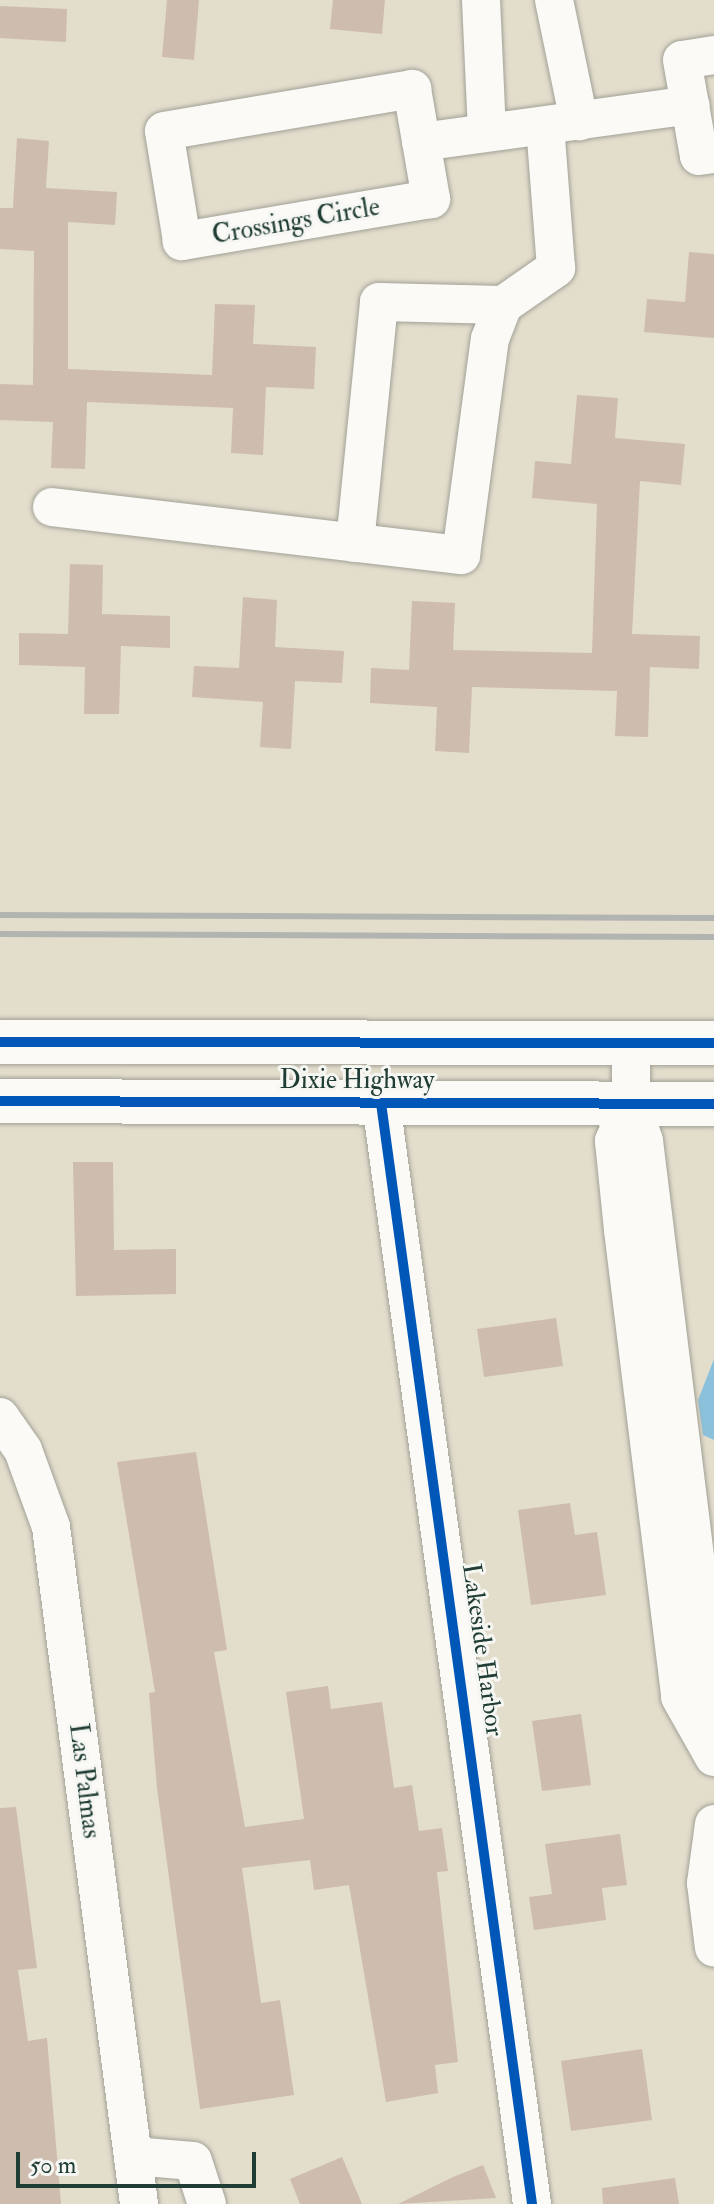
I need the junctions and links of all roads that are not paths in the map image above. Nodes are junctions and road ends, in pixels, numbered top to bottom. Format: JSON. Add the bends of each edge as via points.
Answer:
{"nodes":[{"id":1,"x":481,"y":0,"type":"edge"},
{"id":2,"x":554,"y":0,"type":"edge"},
{"id":3,"x":714,"y":55,"type":"edge"},
{"id":4,"x":690,"y":105,"type":"junction"},
{"id":5,"x":562,"y":124,"type":"junction"},
{"id":6,"x":487,"y":131,"type":"junction"},
{"id":7,"x":421,"y":142,"type":"junction"},
{"id":8,"x":714,"y":154,"type":"edge"},
{"id":9,"x":503,"y":305,"type":"junction"},
{"id":10,"x":52,"y":507,"type":"dead end"},
{"id":11,"x":355,"y":543,"type":"junction"},
{"id":12,"x":0,"y":1042,"type":"edge"},
{"id":13,"x":631,"y":1042,"type":"junction"},
{"id":14,"x":714,"y":1043,"type":"edge"},
{"id":15,"x":0,"y":1101,"type":"edge"},
{"id":16,"x":381,"y":1103,"type":"junction"},
{"id":17,"x":631,"y":1103,"type":"junction"},
{"id":18,"x":714,"y":1104,"type":"edge"},
{"id":19,"x":0,"y":1417,"type":"edge"},
{"id":20,"x":714,"y":1711,"type":"edge"},
{"id":21,"x":714,"y":1757,"type":"edge"},
{"id":22,"x":714,"y":1824,"type":"edge"},
{"id":23,"x":714,"y":1948,"type":"edge"},
{"id":24,"x":133,"y":2156,"type":"junction"},
{"id":25,"x":139,"y":2204,"type":"edge"},
{"id":26,"x":207,"y":2204,"type":"edge"},
{"id":27,"x":532,"y":2204,"type":"edge"}],
"edges":[{"from":1,"to":6,"type":"street"},
{"from":2,"to":5,"type":"street"},
{"from":3,"to":4,"type":"street","via":[[682,60]]},
{"from":4,"to":5,"type":"street"},
{"from":4,"to":8,"type":"street","via":[[699,156]]},
{"from":5,"to":6,"type":"street"},
{"from":5,"to":9,"type":"street","via":[[556,268]]},
{"from":6,"to":7,"type":"street"},
{"from":7,"to":7,"type":"street","name":"Crossings Circle","via":[[412,89],[164,131],[182,241],[431,199]]},
{"from":9,"to":11,"type":"street","via":[[490,339],[461,555]]},
{"from":9,"to":11,"type":"street","via":[[379,302]]},
{"from":10,"to":11,"type":"street"},
{"from":12,"to":13,"type":"main road","name":"Dixie Highway"},
{"from":13,"to":14,"type":"main road","name":"Dixie Highway"},
{"from":13,"to":17,"type":"street"},
{"from":15,"to":16,"type":"main road","name":"Dixie Highway"},
{"from":16,"to":17,"type":"main road","name":"Dixie Highway"},
{"from":16,"to":27,"type":"street","name":"Lakeside Harbor"},
{"from":17,"to":18,"type":"main road","name":"Dixie Highway"},
{"from":17,"to":20,"type":"street","via":[[644,1141]]},
{"from":17,"to":21,"type":"street","via":[[614,1141],[680,1697]]},
{"from":19,"to":24,"type":"street","name":"Las Palmas","via":[[23,1450],[51,1527]]},
{"from":22,"to":23,"type":"street","via":[[706,1883]]},
{"from":24,"to":25,"type":"street","name":"Las Palmas"},
{"from":24,"to":26,"type":"street","via":[[193,2161],[203,2173]]}]}
